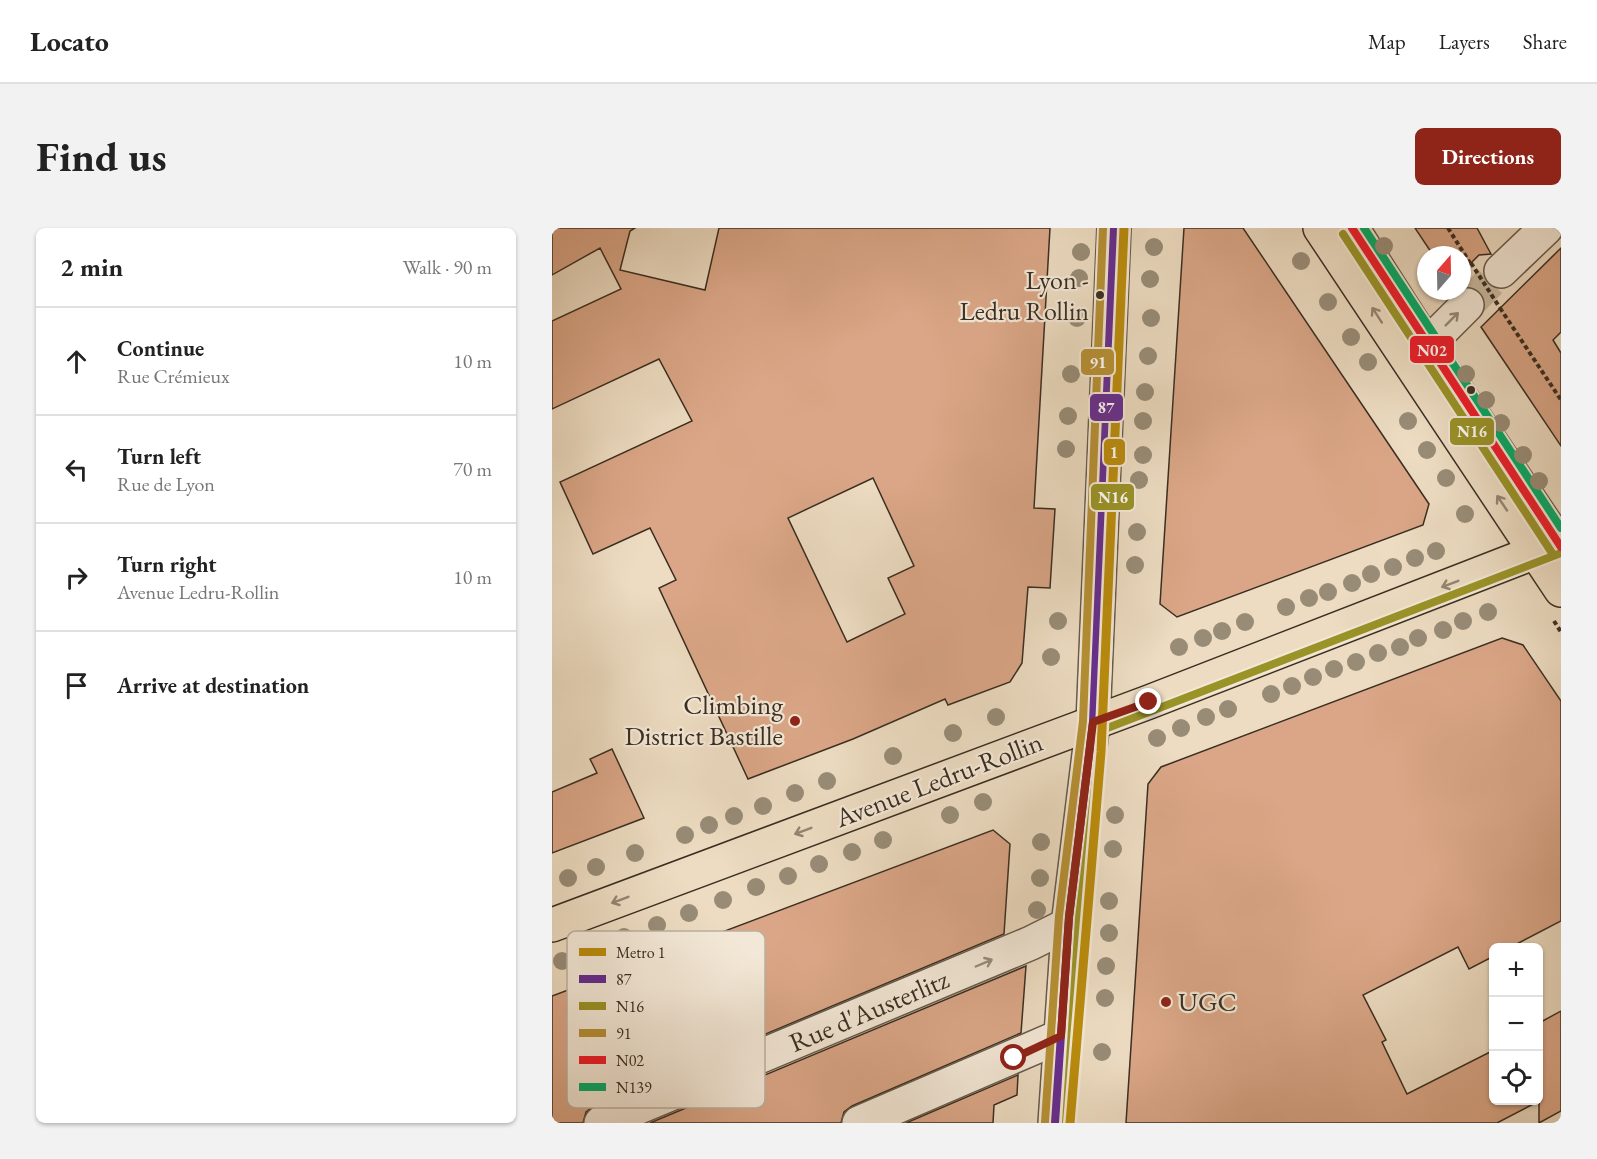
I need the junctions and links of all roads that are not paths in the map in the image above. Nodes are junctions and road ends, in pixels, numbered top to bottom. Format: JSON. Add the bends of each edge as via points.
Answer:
{"nodes":[{"id":1,"x":1114,"y":228,"type":"edge"},
{"id":2,"x":1320,"y":228,"type":"edge"},
{"id":3,"x":1352,"y":228,"type":"edge"},
{"id":4,"x":1545,"y":228,"type":"edge"},
{"id":5,"x":1486,"y":267,"type":"tunnel mouth"},
{"id":6,"x":1467,"y":305,"type":"tunnel mouth"},
{"id":7,"x":1418,"y":355,"type":"junction"},
{"id":8,"x":1554,"y":546,"type":"edge"},
{"id":9,"x":1561,"y":590,"type":"edge"},
{"id":10,"x":1093,"y":722,"type":"junction"},
{"id":11,"x":1068,"y":924,"type":"junction"},
{"id":12,"x":552,"y":925,"type":"edge"},
{"id":13,"x":1061,"y":1036,"type":"junction"},
{"id":14,"x":765,"y":1054,"type":"edge"},
{"id":15,"x":637,"y":1108,"type":"edge"},
{"id":16,"x":601,"y":1123,"type":"edge"},
{"id":17,"x":859,"y":1123,"type":"edge"},
{"id":18,"x":1055,"y":1123,"type":"edge"}],
"edges":[{"from":1,"to":10,"type":"street"},
{"from":7,"to":2,"type":"main road","one_way":true},
{"from":3,"to":7,"type":"street"},
{"from":4,"to":5,"type":"street"},
{"from":7,"to":6,"type":"street","one_way":true},
{"from":8,"to":7,"type":"main road","one_way":true},
{"from":8,"to":9,"type":"main road"},
{"from":8,"to":10,"type":"main road","name":"Avenue Ledru-Rollin","one_way":true},
{"from":10,"to":11,"type":"street"},
{"from":10,"to":12,"type":"main road","name":"Avenue Ledru-Rollin","one_way":true},
{"from":11,"to":13,"type":"street"},
{"from":14,"to":11,"type":"street","name":"Rue d'Austerlitz","one_way":true},
{"from":13,"to":17,"type":"street"},
{"from":13,"to":18,"type":"street"},
{"from":16,"to":15,"type":"street","name":"Rue d'Austerlitz","one_way":true}]}
